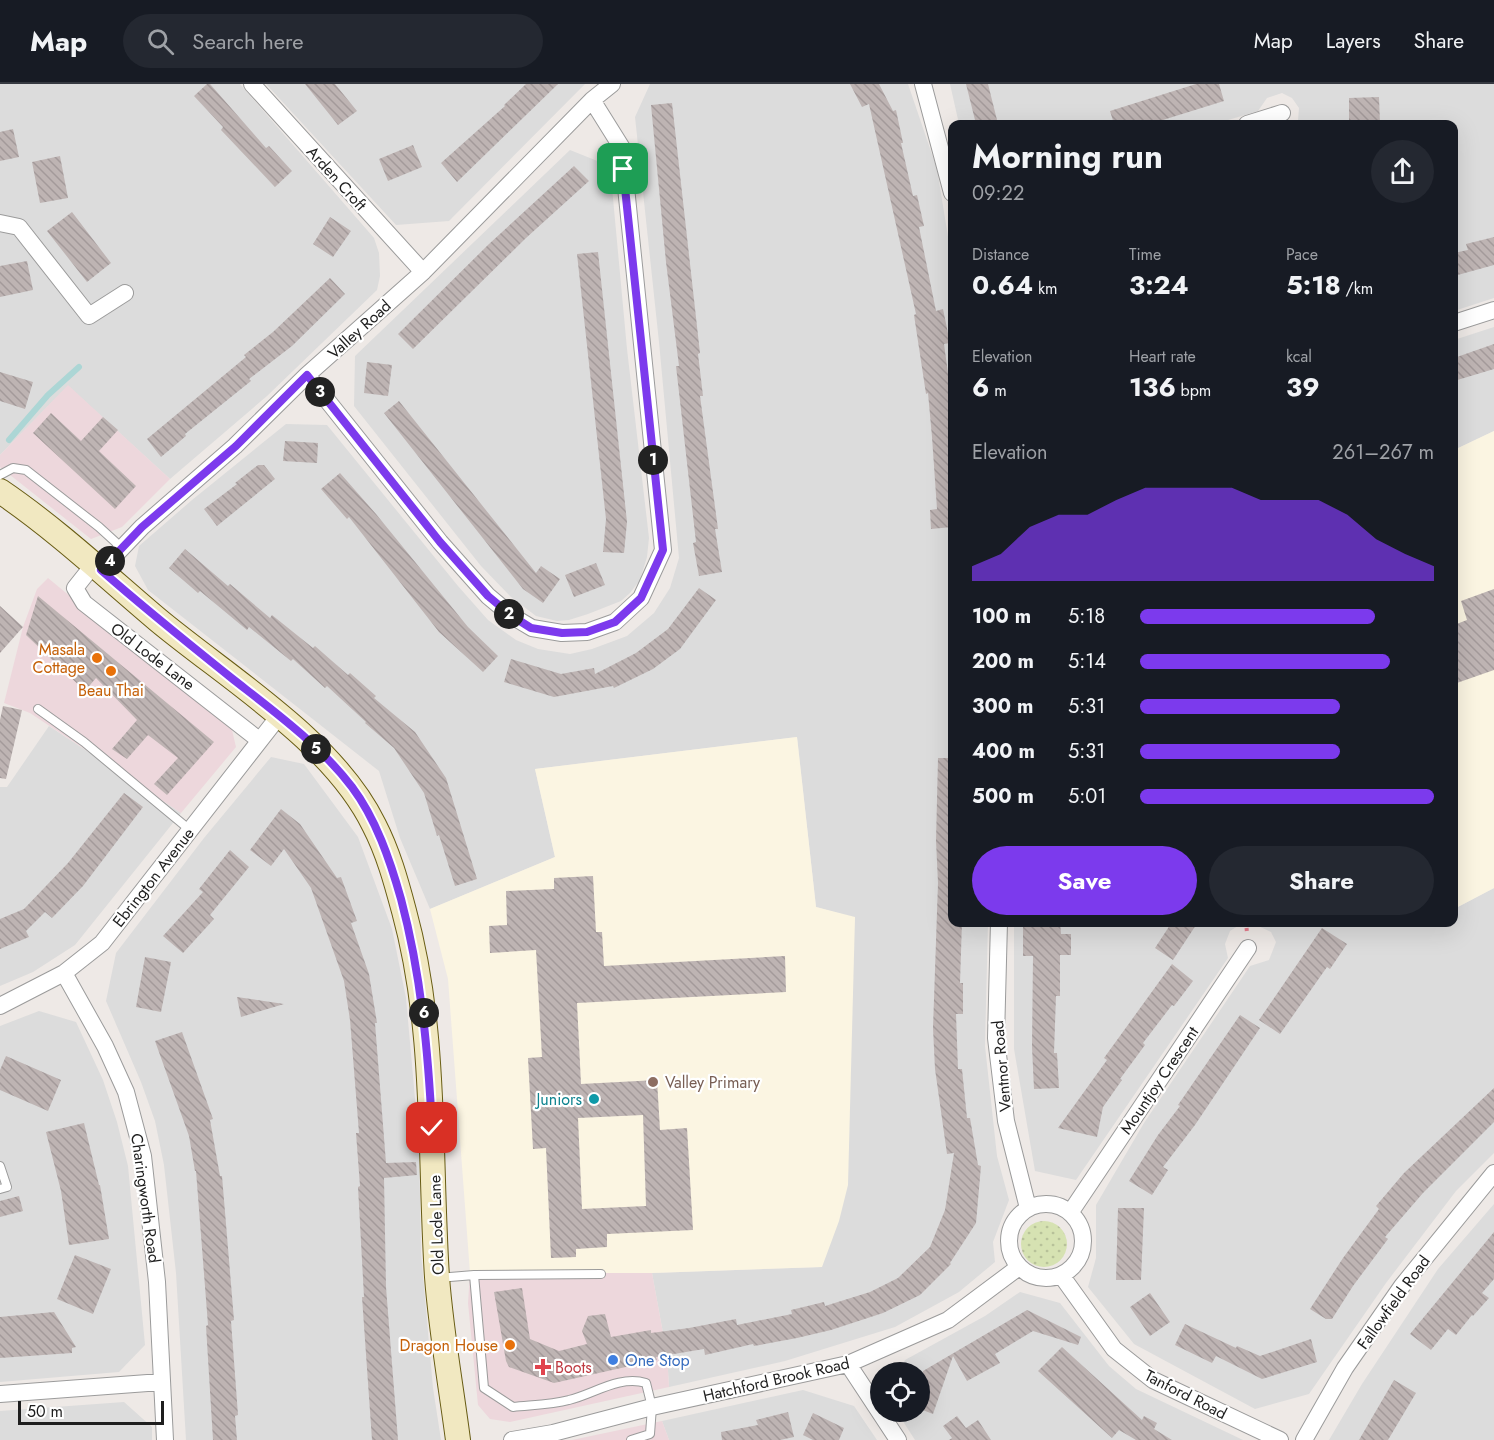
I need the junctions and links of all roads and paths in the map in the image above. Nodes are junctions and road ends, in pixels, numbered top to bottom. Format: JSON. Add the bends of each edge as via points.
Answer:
{"nodes":[{"id":1,"x":252,"y":84,"type":"edge"},
{"id":2,"x":612,"y":84,"type":"edge"},
{"id":3,"x":923,"y":84,"type":"edge"},
{"id":4,"x":592,"y":100,"type":"junction"},
{"id":5,"x":1282,"y":113,"type":"dead end"},
{"id":6,"x":1260,"y":120,"type":"edge"},
{"id":7,"x":948,"y":178,"type":"edge"},
{"id":8,"x":0,"y":223,"type":"edge"},
{"id":9,"x":423,"y":272,"type":"junction"},
{"id":10,"x":125,"y":293,"type":"dead end"},
{"id":11,"x":1494,"y":310,"type":"edge"},
{"id":12,"x":1458,"y":322,"type":"edge"},
{"id":13,"x":307,"y":375,"type":"junction"},
{"id":14,"x":0,"y":475,"type":"edge"},
{"id":15,"x":0,"y":490,"type":"edge"},
{"id":16,"x":122,"y":548,"type":"junction"},
{"id":17,"x":98,"y":567,"type":"junction"},
{"id":18,"x":38,"y":709,"type":"dead end"},
{"id":19,"x":279,"y":716,"type":"junction"},
{"id":20,"x":259,"y":740,"type":"junction"},
{"id":21,"x":190,"y":830,"type":"junction"},
{"id":22,"x":999,"y":927,"type":"edge"},
{"id":23,"x":1248,"y":948,"type":"dead end"},
{"id":24,"x":64,"y":973,"type":"junction"},
{"id":25,"x":0,"y":1006,"type":"edge"},
{"id":26,"x":0,"y":1166,"type":"edge"},
{"id":27,"x":1494,"y":1173,"type":"edge"},
{"id":28,"x":0,"y":1189,"type":"edge"},
{"id":29,"x":1028,"y":1208,"type":"junction"},
{"id":30,"x":1070,"y":1213,"type":"junction"},
{"id":31,"x":1019,"y":1267,"type":"junction"},
{"id":32,"x":601,"y":1274,"type":"dead end"},
{"id":33,"x":474,"y":1275,"type":"junction"},
{"id":34,"x":1061,"y":1275,"type":"junction"},
{"id":35,"x":437,"y":1278,"type":"junction"},
{"id":36,"x":849,"y":1364,"type":"junction"},
{"id":37,"x":161,"y":1382,"type":"junction"},
{"id":38,"x":0,"y":1394,"type":"edge"},
{"id":39,"x":652,"y":1407,"type":"junction"},
{"id":40,"x":165,"y":1440,"type":"edge"},
{"id":41,"x":458,"y":1440,"type":"edge"},
{"id":42,"x":512,"y":1440,"type":"edge"},
{"id":43,"x":631,"y":1440,"type":"edge"},
{"id":44,"x":898,"y":1440,"type":"edge"},
{"id":45,"x":1280,"y":1440,"type":"edge"},
{"id":46,"x":1304,"y":1440,"type":"edge"}],
"edges":[{"from":1,"to":9,"type":"street","name":"Arden Croft"},
{"from":2,"to":4,"type":"street","name":"Valley Road"},
{"from":3,"to":7,"type":"street"},
{"from":4,"to":9,"type":"street","name":"Valley Road"},
{"from":4,"to":13,"type":"street","via":[[622,148],[663,550],[641,598],[615,622],[587,632],[531,628],[512,616],[488,596],[440,542]]},
{"from":5,"to":6,"type":"street"},
{"from":8,"to":10,"type":"street","via":[[19,227],[89,316]]},
{"from":9,"to":13,"type":"street","name":"Valley Road"},
{"from":11,"to":12,"type":"street"},
{"from":13,"to":16,"type":"street","name":"Valley Road","via":[[236,446]]},
{"from":14,"to":16,"type":"lane","via":[[13,468],[26,470]]},
{"from":15,"to":17,"type":"street","name":"Old Lode Lane"},
{"from":16,"to":17,"type":"street","name":"Valley Road"},
{"from":17,"to":19,"type":"street","name":"Old Lode Lane"},
{"from":17,"to":20,"type":"street","name":"Old Lode Lane","via":[[75,588],[84,603]]},
{"from":18,"to":21,"type":"lane"},
{"from":19,"to":20,"type":"street","name":"Ebrington Avenue"},
{"from":19,"to":35,"type":"street","name":"Old Lode Lane","via":[[352,787],[393,868],[413,944],[429,1055]]},
{"from":20,"to":21,"type":"street","name":"Ebrington Avenue"},
{"from":21,"to":24,"type":"street","name":"Ebrington Avenue","via":[[102,943]]},
{"from":22,"to":29,"type":"street","name":"Ventnor Road","via":[[996,1038],[1006,1121]]},
{"from":23,"to":30,"type":"street","name":"Mountjoy Crescent"},
{"from":24,"to":25,"type":"street","name":"Ebrington Avenue"},
{"from":24,"to":37,"type":"street","name":"Charingworth Road","via":[[105,1046],[135,1118],[157,1282]]},
{"from":26,"to":28,"type":"lane","via":[[7,1187]]},
{"from":27,"to":46,"type":"street","name":"Fallowfield Road","via":[[1402,1286],[1346,1368]]},
{"from":29,"to":30,"type":"street","via":[[1048,1204]]},
{"from":29,"to":31,"type":"street","via":[[1018,1216],[1009,1233],[1009,1250]]},
{"from":30,"to":34,"type":"street","via":[[1082,1231],[1082,1251],[1075,1264]]},
{"from":31,"to":34,"type":"street","via":[[1033,1276]]},
{"from":31,"to":36,"type":"street","name":"Hatchford Brook Road","via":[[948,1320]]},
{"from":32,"to":33,"type":"lane"},
{"from":33,"to":35,"type":"lane"},
{"from":33,"to":39,"type":"lane","via":[[484,1388],[513,1407],[568,1401],[636,1380],[646,1383]]},
{"from":34,"to":45,"type":"street","name":"Tanford Road","via":[[1114,1349],[1153,1380]]},
{"from":35,"to":41,"type":"street","name":"Old Lode Lane"},
{"from":36,"to":39,"type":"street","name":"Hatchford Brook Road"},
{"from":36,"to":44,"type":"street"},
{"from":37,"to":38,"type":"street"},
{"from":37,"to":40,"type":"street","name":"Charingworth Road"},
{"from":39,"to":42,"type":"street","name":"Hatchford Brook Road"},
{"from":39,"to":43,"type":"lane","via":[[650,1434]]}]}
